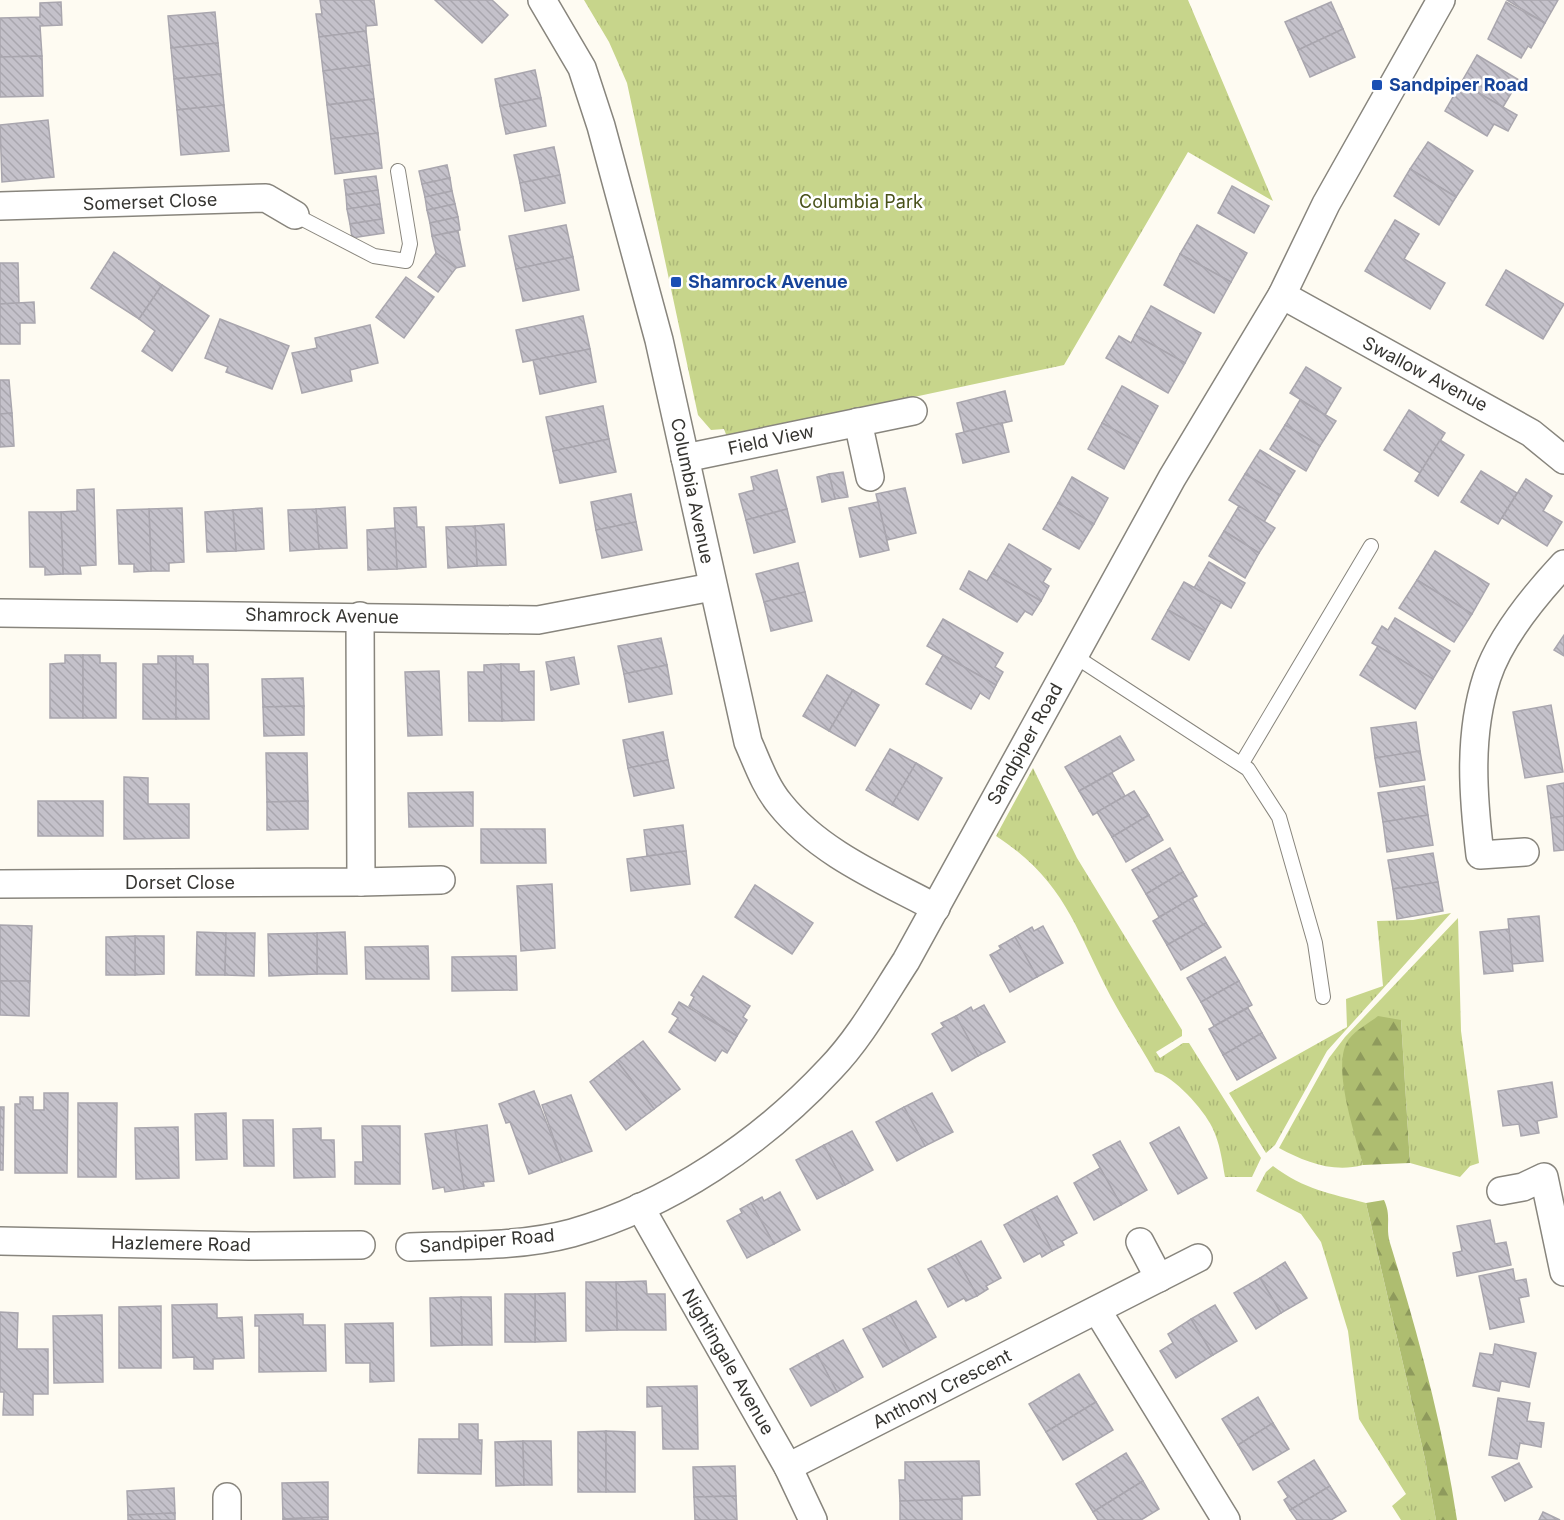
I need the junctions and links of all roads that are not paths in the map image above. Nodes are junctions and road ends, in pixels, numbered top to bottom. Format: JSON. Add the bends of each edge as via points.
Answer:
{"nodes":[{"id":1,"x":542,"y":0,"type":"edge"},
{"id":2,"x":1441,"y":0,"type":"edge"},
{"id":3,"x":398,"y":171,"type":"dead end"},
{"id":4,"x":0,"y":206,"type":"edge"},
{"id":5,"x":295,"y":215,"type":"joint"},
{"id":6,"x":1282,"y":295,"type":"junction"},
{"id":7,"x":913,"y":411,"type":"dead end"},
{"id":8,"x":858,"y":422,"type":"junction"},
{"id":9,"x":685,"y":458,"type":"junction"},
{"id":10,"x":1564,"y":460,"type":"edge"},
{"id":11,"x":870,"y":477,"type":"dead end"},
{"id":12,"x":1371,"y":546,"type":"dead end"},
{"id":13,"x":1564,"y":564,"type":"edge"},
{"id":14,"x":712,"y":587,"type":"junction"},
{"id":15,"x":0,"y":613,"type":"edge"},
{"id":16,"x":360,"y":616,"type":"junction"},
{"id":17,"x":1073,"y":655,"type":"junction"},
{"id":18,"x":1242,"y":763,"type":"junction"},
{"id":19,"x":1525,"y":852,"type":"dead end"},
{"id":20,"x":441,"y":880,"type":"dead end"},
{"id":21,"x":361,"y":882,"type":"junction"},
{"id":22,"x":0,"y":884,"type":"edge"},
{"id":23,"x":936,"y":908,"type":"junction"},
{"id":24,"x":1323,"y":997,"type":"dead end"},
{"id":25,"x":1501,"y":1191,"type":"dead end"},
{"id":26,"x":640,"y":1207,"type":"junction"},
{"id":27,"x":0,"y":1241,"type":"edge"},
{"id":28,"x":1140,"y":1242,"type":"dead end"},
{"id":29,"x":361,"y":1245,"type":"dead end"},
{"id":30,"x":410,"y":1247,"type":"dead end"},
{"id":31,"x":1198,"y":1258,"type":"dead end"},
{"id":32,"x":1564,"y":1272,"type":"edge"},
{"id":33,"x":1159,"y":1278,"type":"junction"},
{"id":34,"x":1097,"y":1310,"type":"junction"},
{"id":35,"x":788,"y":1467,"type":"junction"},
{"id":36,"x":813,"y":1520,"type":"edge"},
{"id":37,"x":1226,"y":1520,"type":"edge"}],
"edges":[{"from":1,"to":9,"type":"street","name":"Columbia Avenue","via":[[582,68],[601,126],[659,340]]},
{"from":2,"to":6,"type":"street","name":"Sandpiper Road","via":[[1326,204]]},
{"from":3,"to":5,"type":"lane","via":[[410,244],[406,261],[374,256]]},
{"from":4,"to":5,"type":"street","name":"Somerset Close","via":[[266,198]]},
{"from":6,"to":10,"type":"street","name":"Swallow Avenue","via":[[1532,433]]},
{"from":6,"to":17,"type":"street","name":"Sandpiper Road","via":[[1172,478]]},
{"from":7,"to":8,"type":"street","name":"Field View"},
{"from":8,"to":9,"type":"street","name":"Field View"},
{"from":8,"to":11,"type":"street"},
{"from":9,"to":14,"type":"street","name":"Columbia Avenue"},
{"from":12,"to":18,"type":"lane"},
{"from":13,"to":19,"type":"street","via":[[1519,619],[1500,650],[1487,676],[1478,716],[1473,796],[1480,855]]},
{"from":14,"to":16,"type":"street","name":"Shamrock Avenue","via":[[538,620]]},
{"from":14,"to":23,"type":"street","name":"Columbia Avenue","via":[[748,742],[779,803],[802,828],[841,856]]},
{"from":15,"to":16,"type":"street","name":"Shamrock Avenue"},
{"from":16,"to":21,"type":"street"},
{"from":17,"to":18,"type":"lane"},
{"from":17,"to":23,"type":"street","name":"Sandpiper Road"},
{"from":18,"to":24,"type":"lane","via":[[1279,817],[1315,943]]},
{"from":20,"to":21,"type":"street","name":"Dorset Close"},
{"from":21,"to":22,"type":"street","name":"Dorset Close"},
{"from":23,"to":26,"type":"street","name":"Sandpiper Road","via":[[871,1015],[831,1068],[782,1116],[727,1158]]},
{"from":25,"to":32,"type":"street","via":[[1523,1187],[1544,1177]]},
{"from":26,"to":30,"type":"street","name":"Sandpiper Road","via":[[572,1233],[540,1239]]},
{"from":26,"to":35,"type":"street","name":"Nightingale Avenue"},
{"from":27,"to":29,"type":"street","name":"Hazlemere Road"},
{"from":28,"to":33,"type":"street"},
{"from":31,"to":33,"type":"street","name":"Anthony Crescent"},
{"from":33,"to":34,"type":"street","name":"Anthony Crescent"},
{"from":34,"to":35,"type":"street","name":"Anthony Crescent"},
{"from":34,"to":37,"type":"street"},
{"from":35,"to":36,"type":"street","name":"Nightingale Avenue"}]}
